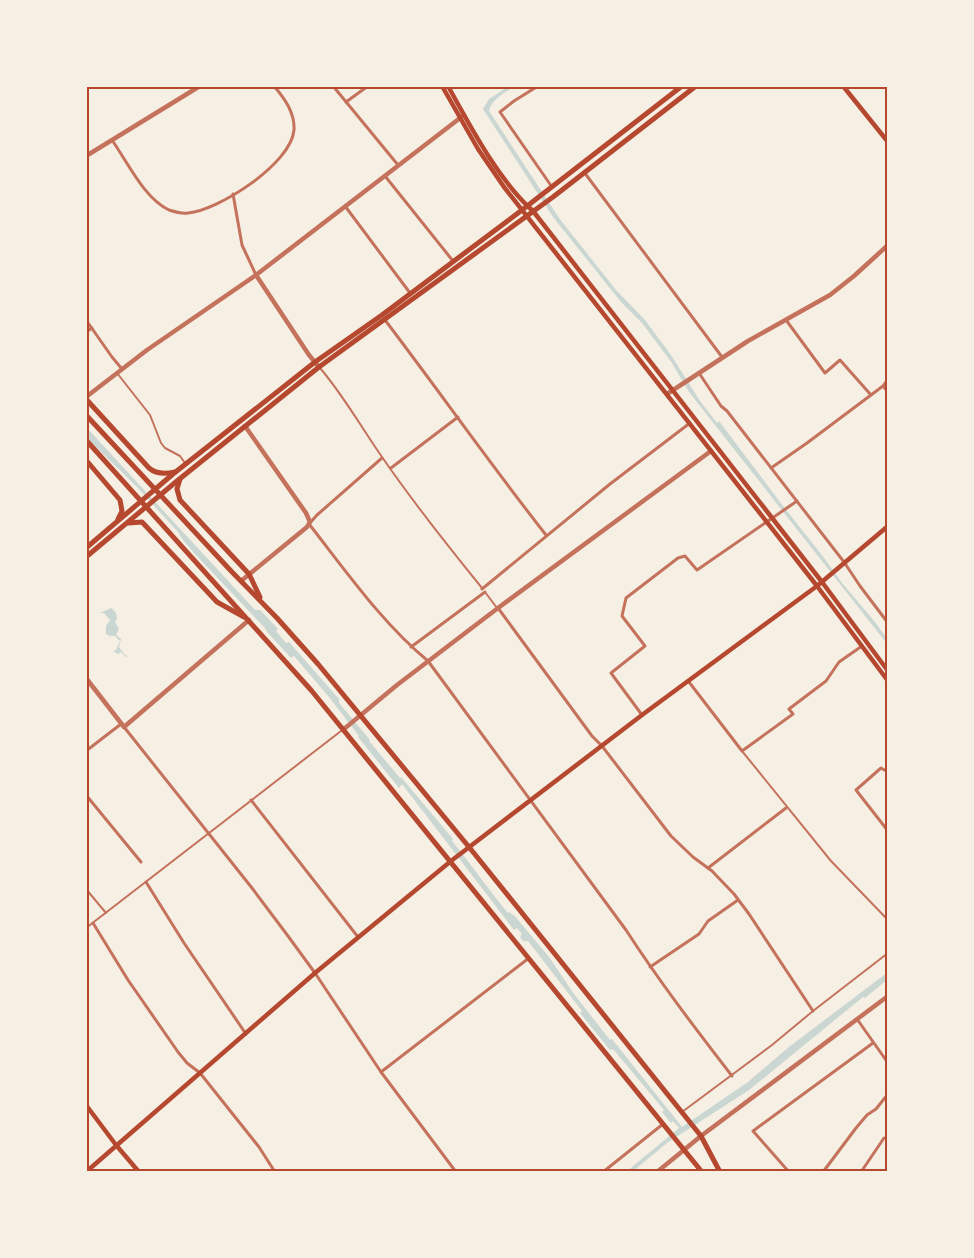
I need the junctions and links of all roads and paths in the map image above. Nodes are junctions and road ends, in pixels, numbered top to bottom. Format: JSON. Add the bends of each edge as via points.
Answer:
{"nodes":[{"id":1,"x":200,"y":86,"type":"edge"},
{"id":2,"x":274,"y":86,"type":"edge"},
{"id":3,"x":332,"y":86,"type":"edge"},
{"id":4,"x":368,"y":86,"type":"edge"},
{"id":5,"x":442,"y":86,"type":"edge"},
{"id":6,"x":448,"y":86,"type":"edge"},
{"id":7,"x":538,"y":86,"type":"edge"},
{"id":8,"x":682,"y":86,"type":"edge"},
{"id":9,"x":696,"y":86,"type":"edge"},
{"id":10,"x":843,"y":86,"type":"edge"},
{"id":11,"x":346,"y":102,"type":"junction"},
{"id":12,"x":462,"y":116,"type":"junction"},
{"id":13,"x":112,"y":140,"type":"junction"},
{"id":14,"x":888,"y":142,"type":"edge"},
{"id":15,"x":86,"y":156,"type":"edge"},
{"id":16,"x":398,"y":165,"type":"junction"},
{"id":17,"x":584,"y":172,"type":"junction"},
{"id":18,"x":385,"y":175,"type":"junction"},
{"id":19,"x":551,"y":188,"type":"junction"},
{"id":20,"x":233,"y":194,"type":"junction"},
{"id":21,"x":345,"y":206,"type":"junction"},
{"id":22,"x":524,"y":208,"type":"junction"},
{"id":23,"x":533,"y":211,"type":"junction"},
{"id":24,"x":527,"y":215,"type":"junction"},
{"id":25,"x":888,"y":245,"type":"edge"},
{"id":26,"x":453,"y":262,"type":"junction"},
{"id":27,"x":256,"y":275,"type":"junction"},
{"id":28,"x":410,"y":293,"type":"junction"},
{"id":29,"x":86,"y":320,"type":"edge"},
{"id":30,"x":385,"y":320,"type":"junction"},
{"id":31,"x":786,"y":320,"type":"junction"},
{"id":32,"x":92,"y":328,"type":"junction"},
{"id":33,"x":86,"y":332,"type":"edge"},
{"id":34,"x":722,"y":357,"type":"junction"},
{"id":35,"x":317,"y":364,"type":"junction"},
{"id":36,"x":122,"y":369,"type":"junction"},
{"id":37,"x":117,"y":373,"type":"junction"},
{"id":38,"x":699,"y":373,"type":"junction"},
{"id":39,"x":888,"y":379,"type":"edge"},
{"id":40,"x":883,"y":386,"type":"junction"},
{"id":41,"x":672,"y":391,"type":"junction"},
{"id":42,"x":888,"y":392,"type":"edge"},
{"id":43,"x":667,"y":394,"type":"junction"},
{"id":44,"x":871,"y":395,"type":"junction"},
{"id":45,"x":86,"y":398,"type":"edge"},
{"id":46,"x":86,"y":415,"type":"edge"},
{"id":47,"x":458,"y":417,"type":"junction"},
{"id":48,"x":690,"y":423,"type":"junction"},
{"id":49,"x":246,"y":426,"type":"junction"},
{"id":50,"x":86,"y":440,"type":"edge"},
{"id":51,"x":711,"y":451,"type":"junction"},
{"id":52,"x":382,"y":458,"type":"junction"},
{"id":53,"x":86,"y":460,"type":"edge"},
{"id":54,"x":186,"y":464,"type":"junction"},
{"id":55,"x":390,"y":468,"type":"junction"},
{"id":56,"x":771,"y":468,"type":"junction"},
{"id":57,"x":178,"y":470,"type":"junction"},
{"id":58,"x":182,"y":477,"type":"junction"},
{"id":59,"x":796,"y":501,"type":"junction"},
{"id":60,"x":771,"y":518,"type":"junction"},
{"id":61,"x":117,"y":521,"type":"junction"},
{"id":62,"x":766,"y":522,"type":"junction"},
{"id":63,"x":309,"y":524,"type":"junction"},
{"id":64,"x":124,"y":525,"type":"junction"},
{"id":65,"x":888,"y":526,"type":"edge"},
{"id":66,"x":546,"y":535,"type":"junction"},
{"id":67,"x":86,"y":548,"type":"edge"},
{"id":68,"x":86,"y":557,"type":"edge"},
{"id":69,"x":844,"y":562,"type":"junction"},
{"id":70,"x":249,"y":574,"type":"junction"},
{"id":71,"x":241,"y":581,"type":"junction"},
{"id":72,"x":822,"y":582,"type":"junction"},
{"id":73,"x":817,"y":586,"type":"junction"},
{"id":74,"x":484,"y":591,"type":"junction"},
{"id":75,"x":226,"y":594,"type":"junction"},
{"id":76,"x":217,"y":602,"type":"junction"},
{"id":77,"x":262,"y":602,"type":"junction"},
{"id":78,"x":498,"y":608,"type":"junction"},
{"id":79,"x":249,"y":620,"type":"junction"},
{"id":80,"x":888,"y":623,"type":"edge"},
{"id":81,"x":862,"y":646,"type":"junction"},
{"id":82,"x":411,"y":647,"type":"junction"},
{"id":83,"x":428,"y":661,"type":"junction"},
{"id":84,"x":888,"y":671,"type":"edge"},
{"id":85,"x":86,"y":678,"type":"edge"},
{"id":86,"x":888,"y":680,"type":"edge"},
{"id":87,"x":689,"y":682,"type":"junction"},
{"id":88,"x":642,"y":715,"type":"junction"},
{"id":89,"x":358,"y":717,"type":"junction"},
{"id":90,"x":123,"y":725,"type":"junction"},
{"id":91,"x":346,"y":727,"type":"junction"},
{"id":92,"x":602,"y":746,"type":"junction"},
{"id":93,"x":86,"y":751,"type":"edge"},
{"id":94,"x":742,"y":751,"type":"junction"},
{"id":95,"x":888,"y":772,"type":"edge"},
{"id":96,"x":86,"y":795,"type":"edge"},
{"id":97,"x":252,"y":800,"type":"junction"},
{"id":98,"x":529,"y":800,"type":"junction"},
{"id":99,"x":786,"y":808,"type":"junction"},
{"id":100,"x":888,"y":832,"type":"edge"},
{"id":101,"x":208,"y":833,"type":"junction"},
{"id":102,"x":467,"y":849,"type":"junction"},
{"id":103,"x":453,"y":860,"type":"junction"},
{"id":104,"x":141,"y":862,"type":"dead end"},
{"id":105,"x":708,"y":868,"type":"junction"},
{"id":106,"x":146,"y":882,"type":"junction"},
{"id":107,"x":86,"y":889,"type":"edge"},
{"id":108,"x":738,"y":900,"type":"junction"},
{"id":109,"x":106,"y":913,"type":"junction"},
{"id":110,"x":888,"y":920,"type":"edge"},
{"id":111,"x":93,"y":923,"type":"junction"},
{"id":112,"x":86,"y":928,"type":"edge"},
{"id":113,"x":358,"y":937,"type":"junction"},
{"id":114,"x":888,"y":953,"type":"edge"},
{"id":115,"x":529,"y":958,"type":"junction"},
{"id":116,"x":650,"y":967,"type":"junction"},
{"id":117,"x":315,"y":973,"type":"junction"},
{"id":118,"x":888,"y":996,"type":"edge"},
{"id":119,"x":813,"y":1011,"type":"junction"},
{"id":120,"x":856,"y":1019,"type":"junction"},
{"id":121,"x":246,"y":1034,"type":"junction"},
{"id":122,"x":873,"y":1043,"type":"junction"},
{"id":123,"x":888,"y":1063,"type":"edge"},
{"id":124,"x":382,"y":1072,"type":"junction"},
{"id":125,"x":200,"y":1073,"type":"junction"},
{"id":126,"x":732,"y":1076,"type":"junction"},
{"id":127,"x":888,"y":1094,"type":"edge"},
{"id":128,"x":86,"y":1105,"type":"edge"},
{"id":129,"x":682,"y":1112,"type":"junction"},
{"id":130,"x":663,"y":1124,"type":"junction"},
{"id":131,"x":701,"y":1136,"type":"junction"},
{"id":132,"x":884,"y":1138,"type":"dead end"},
{"id":133,"x":116,"y":1145,"type":"junction"},
{"id":134,"x":684,"y":1150,"type":"junction"},
{"id":135,"x":86,"y":1172,"type":"edge"},
{"id":136,"x":138,"y":1172,"type":"edge"},
{"id":137,"x":275,"y":1172,"type":"edge"},
{"id":138,"x":456,"y":1172,"type":"edge"},
{"id":139,"x":604,"y":1172,"type":"edge"},
{"id":140,"x":657,"y":1172,"type":"edge"},
{"id":141,"x":702,"y":1172,"type":"edge"},
{"id":142,"x":720,"y":1172,"type":"edge"},
{"id":143,"x":789,"y":1172,"type":"edge"},
{"id":144,"x":823,"y":1172,"type":"edge"},
{"id":145,"x":861,"y":1172,"type":"edge"}],
"edges":[{"from":1,"to":13,"type":"street"},
{"from":2,"to":20,"type":"street","via":[[291,112],[294,127],[291,142],[275,164]]},
{"from":3,"to":11,"type":"street"},
{"from":4,"to":11,"type":"street"},
{"from":5,"to":12,"type":"main road"},
{"from":6,"to":12,"type":"main road"},
{"from":7,"to":19,"type":"street","via":[[500,112]]},
{"from":8,"to":19,"type":"main road"},
{"from":9,"to":17,"type":"main road"},
{"from":10,"to":14,"type":"main road"},
{"from":11,"to":16,"type":"street"},
{"from":12,"to":16,"type":"street"},
{"from":12,"to":22,"type":"main road"},
{"from":13,"to":15,"type":"street"},
{"from":13,"to":20,"type":"street","via":[[149,195],[170,210],[194,212]]},
{"from":16,"to":18,"type":"street"},
{"from":17,"to":23,"type":"main road"},
{"from":17,"to":34,"type":"street"},
{"from":18,"to":21,"type":"street"},
{"from":18,"to":26,"type":"street"},
{"from":19,"to":22,"type":"main road"},
{"from":20,"to":27,"type":"street","via":[[242,245]]},
{"from":21,"to":27,"type":"street"},
{"from":21,"to":28,"type":"street"},
{"from":22,"to":23,"type":"main road"},
{"from":22,"to":24,"type":"main road"},
{"from":22,"to":26,"type":"main road"},
{"from":23,"to":24,"type":"main road"},
{"from":23,"to":41,"type":"main road"},
{"from":24,"to":30,"type":"main road"},
{"from":24,"to":43,"type":"main road"},
{"from":25,"to":31,"type":"street","via":[[837,290]]},
{"from":26,"to":28,"type":"main road"},
{"from":27,"to":35,"type":"street"},
{"from":27,"to":36,"type":"street"},
{"from":28,"to":35,"type":"main road"},
{"from":29,"to":32,"type":"street"},
{"from":30,"to":35,"type":"main road"},
{"from":30,"to":47,"type":"street"},
{"from":31,"to":34,"type":"street"},
{"from":31,"to":44,"type":"street","via":[[825,373],[840,360]]},
{"from":32,"to":33,"type":"street"},
{"from":32,"to":36,"type":"street"},
{"from":34,"to":38,"type":"street"},
{"from":35,"to":49,"type":"main road"},
{"from":35,"to":52,"type":"lane"},
{"from":35,"to":54,"type":"main road"},
{"from":36,"to":37,"type":"street"},
{"from":37,"to":45,"type":"street"},
{"from":37,"to":54,"type":"lane","via":[[150,415],[165,448],[180,456]]},
{"from":38,"to":41,"type":"street"},
{"from":38,"to":56,"type":"street"},
{"from":39,"to":40,"type":"street"},
{"from":40,"to":42,"type":"street"},
{"from":40,"to":44,"type":"street"},
{"from":41,"to":43,"type":"street"},
{"from":41,"to":60,"type":"main road"},
{"from":43,"to":48,"type":"main road"},
{"from":44,"to":56,"type":"street"},
{"from":45,"to":57,"type":"main road","via":[[154,472]]},
{"from":46,"to":71,"type":"main road"},
{"from":47,"to":55,"type":"street"},
{"from":47,"to":66,"type":"street"},
{"from":48,"to":51,"type":"main road"},
{"from":48,"to":66,"type":"street"},
{"from":49,"to":58,"type":"main road"},
{"from":49,"to":63,"type":"street","via":[[306,513]]},
{"from":50,"to":75,"type":"main road"},
{"from":51,"to":62,"type":"main road"},
{"from":51,"to":78,"type":"street"},
{"from":52,"to":55,"type":"lane"},
{"from":52,"to":63,"type":"street"},
{"from":53,"to":61,"type":"main road","via":[[120,500],[122,510]]},
{"from":54,"to":57,"type":"main road"},
{"from":55,"to":74,"type":"lane"},
{"from":56,"to":59,"type":"street"},
{"from":57,"to":61,"type":"main road"},
{"from":58,"to":64,"type":"main road"},
{"from":58,"to":70,"type":"main road","via":[[177,486],[180,500]]},
{"from":59,"to":60,"type":"street"},
{"from":59,"to":69,"type":"street"},
{"from":60,"to":62,"type":"street"},
{"from":60,"to":72,"type":"main road"},
{"from":61,"to":67,"type":"main road"},
{"from":62,"to":73,"type":"main road"},
{"from":62,"to":88,"type":"street","via":[[697,570],[685,556],[678,558],[626,598],[622,616],[645,646],[612,673]]},
{"from":63,"to":70,"type":"street"},
{"from":63,"to":82,"type":"street"},
{"from":64,"to":68,"type":"main road"},
{"from":64,"to":76,"type":"main road","via":[[138,521],[145,525]]},
{"from":65,"to":69,"type":"main road"},
{"from":66,"to":74,"type":"street"},
{"from":69,"to":72,"type":"main road"},
{"from":69,"to":80,"type":"street"},
{"from":70,"to":71,"type":"street"},
{"from":70,"to":77,"type":"main road"},
{"from":71,"to":77,"type":"main road"},
{"from":72,"to":73,"type":"main road"},
{"from":72,"to":84,"type":"main road"},
{"from":73,"to":81,"type":"main road"},
{"from":73,"to":87,"type":"main road"},
{"from":74,"to":78,"type":"lane"},
{"from":74,"to":82,"type":"street"},
{"from":75,"to":76,"type":"main road"},
{"from":75,"to":79,"type":"main road"},
{"from":76,"to":79,"type":"main road"},
{"from":77,"to":89,"type":"main road","via":[[318,664]]},
{"from":78,"to":83,"type":"street"},
{"from":78,"to":92,"type":"street","via":[[534,660]]},
{"from":79,"to":90,"type":"street"},
{"from":79,"to":91,"type":"main road"},
{"from":81,"to":86,"type":"main road"},
{"from":81,"to":94,"type":"street","via":[[839,662],[826,680],[789,709],[793,714]]},
{"from":82,"to":83,"type":"street"},
{"from":83,"to":89,"type":"street"},
{"from":83,"to":98,"type":"street"},
{"from":85,"to":90,"type":"street"},
{"from":87,"to":88,"type":"main road"},
{"from":87,"to":94,"type":"street"},
{"from":88,"to":92,"type":"main road"},
{"from":89,"to":91,"type":"street"},
{"from":89,"to":102,"type":"main road"},
{"from":90,"to":93,"type":"street"},
{"from":90,"to":101,"type":"street"},
{"from":91,"to":97,"type":"lane"},
{"from":91,"to":103,"type":"main road"},
{"from":92,"to":98,"type":"main road"},
{"from":92,"to":105,"type":"street","via":[[672,836]]},
{"from":94,"to":99,"type":"lane"},
{"from":95,"to":100,"type":"street","via":[[881,768],[856,790]]},
{"from":96,"to":104,"type":"street"},
{"from":97,"to":101,"type":"lane"},
{"from":97,"to":113,"type":"street"},
{"from":98,"to":102,"type":"main road"},
{"from":98,"to":116,"type":"street"},
{"from":99,"to":105,"type":"street"},
{"from":99,"to":110,"type":"lane"},
{"from":101,"to":106,"type":"lane"},
{"from":101,"to":117,"type":"street"},
{"from":102,"to":103,"type":"main road"},
{"from":102,"to":129,"type":"main road"},
{"from":103,"to":113,"type":"main road"},
{"from":103,"to":115,"type":"main road"},
{"from":105,"to":108,"type":"street"},
{"from":106,"to":109,"type":"lane"},
{"from":106,"to":121,"type":"street"},
{"from":107,"to":109,"type":"lane"},
{"from":108,"to":116,"type":"street","via":[[708,921],[699,934]]},
{"from":108,"to":119,"type":"street"},
{"from":109,"to":111,"type":"lane"},
{"from":111,"to":112,"type":"lane"},
{"from":111,"to":125,"type":"street","via":[[178,1052]]},
{"from":113,"to":117,"type":"main road"},
{"from":114,"to":119,"type":"lane"},
{"from":115,"to":124,"type":"street"},
{"from":115,"to":130,"type":"main road"},
{"from":116,"to":126,"type":"street"},
{"from":117,"to":121,"type":"main road"},
{"from":117,"to":124,"type":"street"},
{"from":118,"to":120,"type":"street"},
{"from":119,"to":126,"type":"lane"},
{"from":120,"to":122,"type":"street"},
{"from":120,"to":131,"type":"street"},
{"from":121,"to":125,"type":"main road"},
{"from":122,"to":123,"type":"street"},
{"from":122,"to":143,"type":"street","via":[[753,1131]]},
{"from":124,"to":138,"type":"street"},
{"from":125,"to":133,"type":"main road"},
{"from":125,"to":137,"type":"street"},
{"from":126,"to":129,"type":"lane"},
{"from":127,"to":144,"type":"street","via":[[856,1128]]},
{"from":128,"to":133,"type":"main road"},
{"from":129,"to":131,"type":"main road"},
{"from":130,"to":134,"type":"main road"},
{"from":130,"to":139,"type":"street"},
{"from":131,"to":134,"type":"street"},
{"from":131,"to":142,"type":"main road"},
{"from":132,"to":145,"type":"street"},
{"from":133,"to":135,"type":"main road"},
{"from":133,"to":136,"type":"main road"},
{"from":134,"to":140,"type":"street"},
{"from":134,"to":141,"type":"main road"}]}
